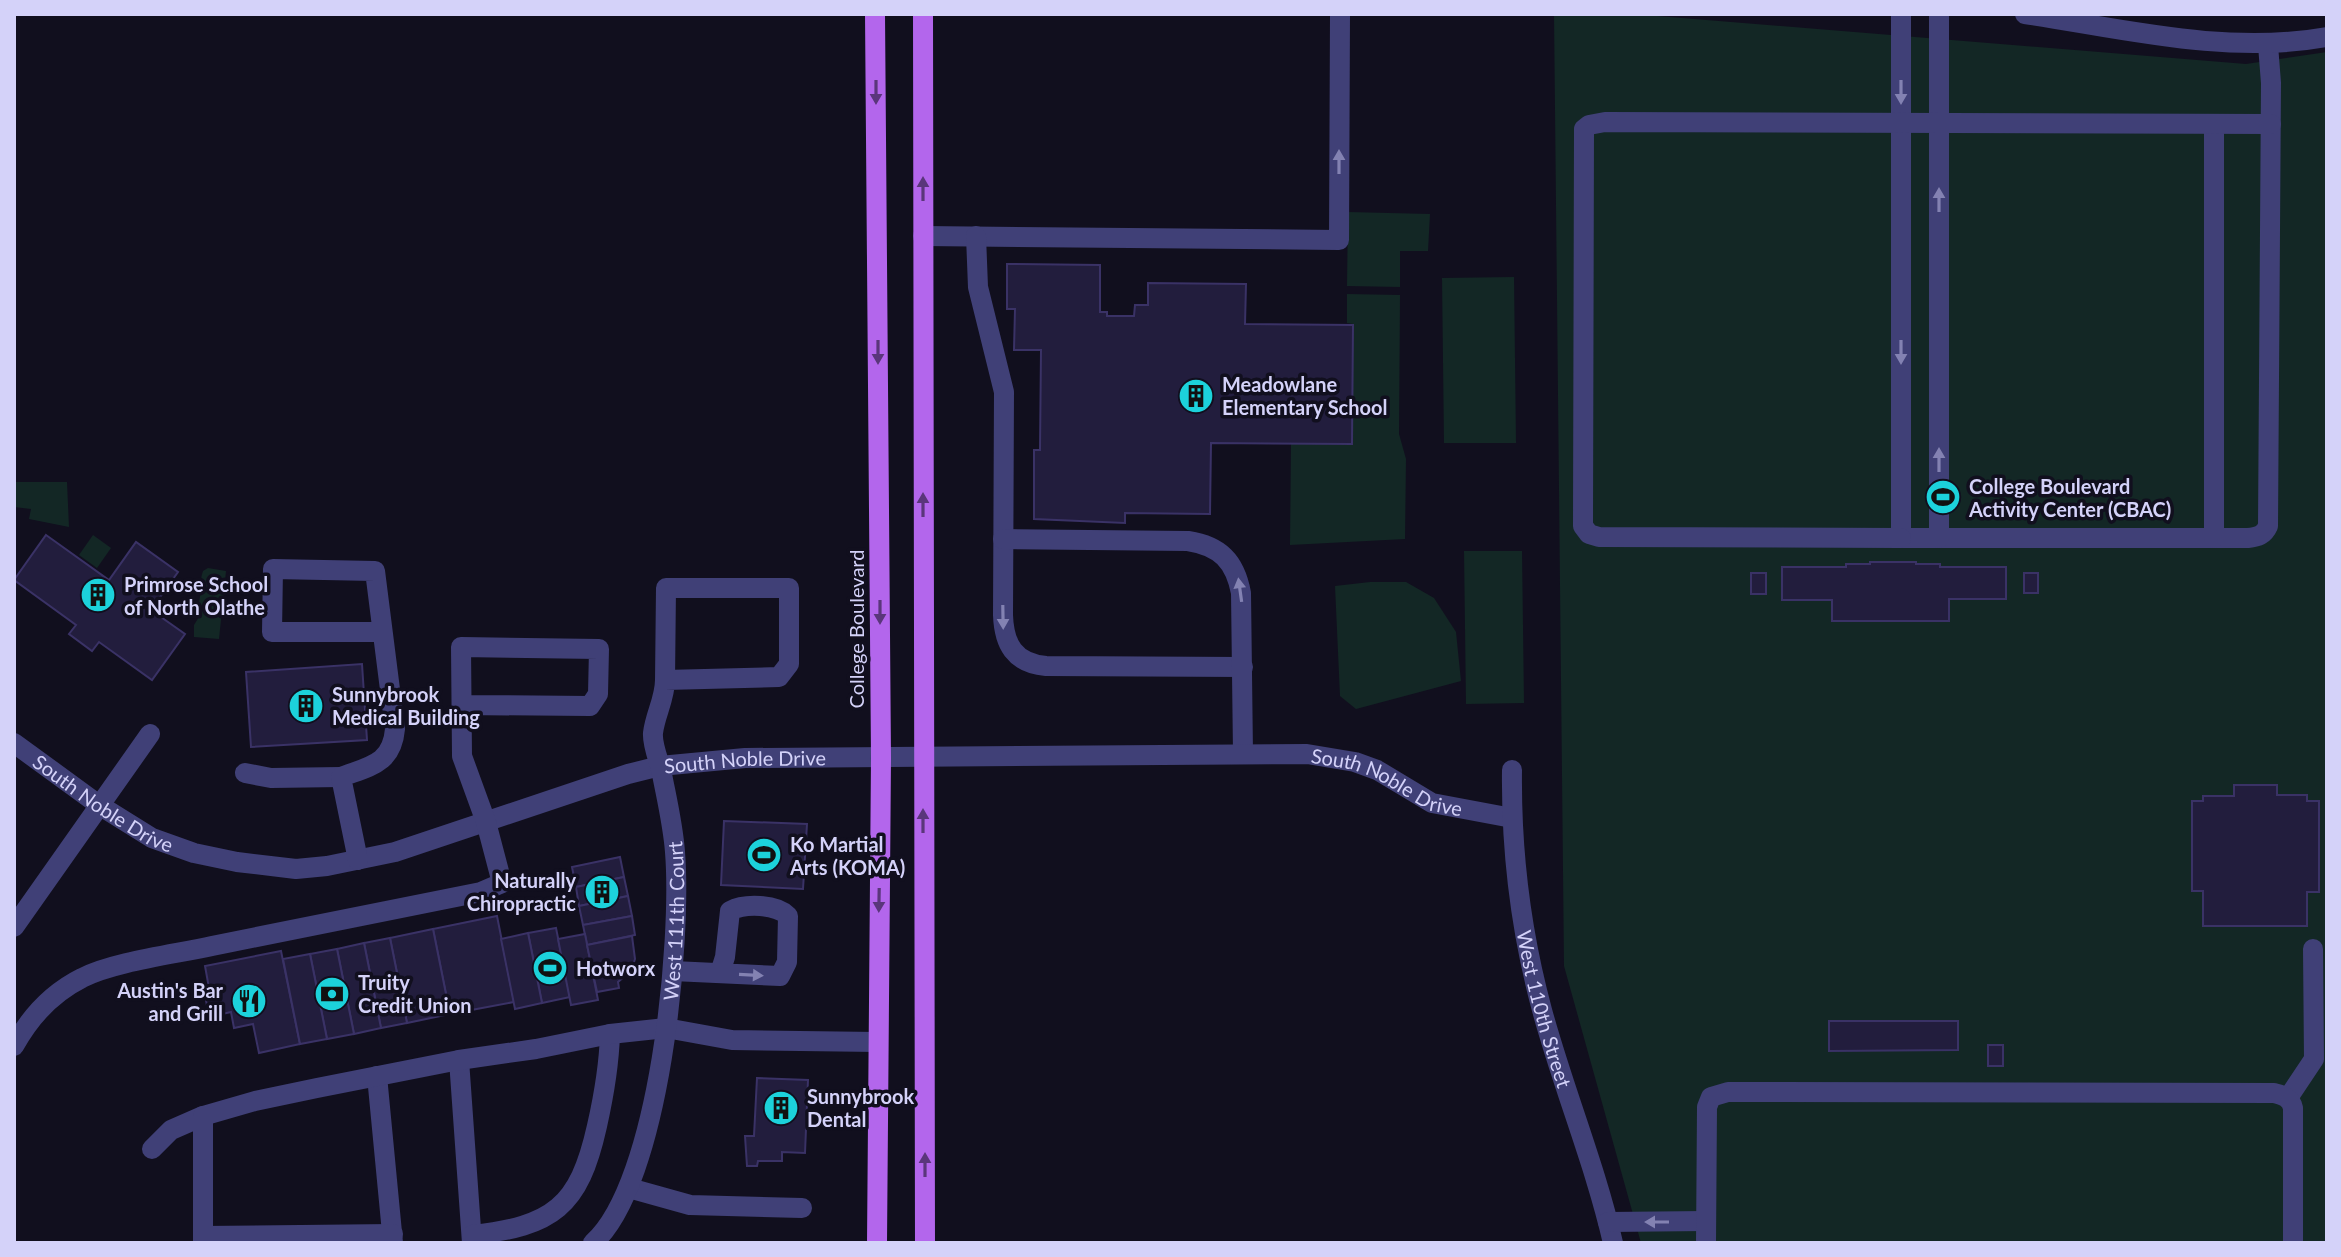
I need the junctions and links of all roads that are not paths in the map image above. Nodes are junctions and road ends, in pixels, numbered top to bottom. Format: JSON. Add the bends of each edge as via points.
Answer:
{"nodes":[{"id":1,"x":875,"y":14,"type":"edge"},
{"id":2,"x":923,"y":14,"type":"edge"},
{"id":3,"x":1340,"y":14,"type":"edge"},
{"id":4,"x":1901,"y":14,"type":"edge"},
{"id":5,"x":1939,"y":14,"type":"edge"},
{"id":6,"x":2025,"y":14,"type":"edge"},
{"id":7,"x":2327,"y":37,"type":"edge"},
{"id":8,"x":2268,"y":45,"type":"junction"},
{"id":9,"x":1939,"y":121,"type":"junction"},
{"id":10,"x":1901,"y":122,"type":"junction"},
{"id":11,"x":2214,"y":124,"type":"junction"},
{"id":12,"x":2271,"y":124,"type":"junction"},
{"id":13,"x":923,"y":236,"type":"junction"},
{"id":14,"x":976,"y":236,"type":"junction"},
{"id":15,"x":1901,"y":538,"type":"junction"},
{"id":16,"x":1939,"y":538,"type":"junction"},
{"id":17,"x":2214,"y":538,"type":"junction"},
{"id":18,"x":1003,"y":539,"type":"junction"},
{"id":19,"x":382,"y":632,"type":"junction"},
{"id":20,"x":1243,"y":667,"type":"junction"},
{"id":21,"x":665,"y":680,"type":"junction"},
{"id":22,"x":462,"y":705,"type":"junction"},
{"id":23,"x":150,"y":734,"type":"dead end"},
{"id":24,"x":14,"y":743,"type":"edge"},
{"id":25,"x":1243,"y":754,"type":"junction"},
{"id":26,"x":923,"y":757,"type":"junction"},
{"id":27,"x":881,"y":758,"type":"junction"},
{"id":28,"x":660,"y":766,"type":"junction"},
{"id":29,"x":1512,"y":770,"type":"dead end"},
{"id":30,"x":245,"y":773,"type":"dead end"},
{"id":31,"x":341,"y":777,"type":"junction"},
{"id":32,"x":99,"y":805,"type":"junction"},
{"id":33,"x":1512,"y":818,"type":"junction"},
{"id":34,"x":486,"y":822,"type":"junction"},
{"id":35,"x":358,"y":860,"type":"junction"},
{"id":36,"x":14,"y":927,"type":"edge"},
{"id":37,"x":2313,"y":949,"type":"dead end"},
{"id":38,"x":673,"y":971,"type":"junction"},
{"id":39,"x":720,"y":973,"type":"dead end"},
{"id":40,"x":666,"y":1028,"type":"junction"},
{"id":41,"x":610,"y":1034,"type":"junction"},
{"id":42,"x":877,"y":1042,"type":"junction"},
{"id":43,"x":14,"y":1046,"type":"edge"},
{"id":44,"x":459,"y":1060,"type":"junction"},
{"id":45,"x":377,"y":1076,"type":"junction"},
{"id":46,"x":2288,"y":1098,"type":"junction"},
{"id":47,"x":203,"y":1116,"type":"junction"},
{"id":48,"x":152,"y":1149,"type":"dead end"},
{"id":49,"x":629,"y":1188,"type":"junction"},
{"id":50,"x":802,"y":1208,"type":"dead end"},
{"id":51,"x":1706,"y":1221,"type":"junction"},
{"id":52,"x":1608,"y":1222,"type":"junction"},
{"id":53,"x":393,"y":1238,"type":"edge"},
{"id":54,"x":203,"y":1239,"type":"edge"},
{"id":55,"x":472,"y":1239,"type":"edge"},
{"id":56,"x":593,"y":1243,"type":"edge"},
{"id":57,"x":877,"y":1243,"type":"edge"},
{"id":58,"x":925,"y":1243,"type":"edge"},
{"id":59,"x":1613,"y":1243,"type":"edge"},
{"id":60,"x":1706,"y":1243,"type":"edge"},
{"id":61,"x":2293,"y":1243,"type":"edge"}],
"edges":[{"from":1,"to":27,"type":"main road","name":"College Boulevard","one_way":true},
{"from":13,"to":2,"type":"main road","one_way":true},
{"from":14,"to":3,"type":"street","one_way":true,"via":[[1339,240]]},
{"from":4,"to":10,"type":"street","one_way":true},
{"from":5,"to":9,"type":"street"},
{"from":6,"to":8,"type":"street"},
{"from":7,"to":8,"type":"street"},
{"from":8,"to":12,"type":"street"},
{"from":9,"to":10,"type":"street"},
{"from":9,"to":11,"type":"street"},
{"from":16,"to":9,"type":"street","one_way":true},
{"from":10,"to":15,"type":"street","one_way":true},
{"from":10,"to":15,"type":"street","via":[[1605,122],[1584,129],[1583,526],[1599,537]]},
{"from":11,"to":12,"type":"street"},
{"from":11,"to":17,"type":"street"},
{"from":12,"to":17,"type":"street","via":[[2268,526],[2258,537]]},
{"from":13,"to":14,"type":"street"},
{"from":26,"to":13,"type":"main road","one_way":true},
{"from":14,"to":18,"type":"street","via":[[978,287],[1004,392]]},
{"from":15,"to":16,"type":"street"},
{"from":16,"to":17,"type":"street"},
{"from":20,"to":18,"type":"street","one_way":true,"via":[[1237,575],[1216,548],[1188,541]]},
{"from":18,"to":20,"type":"street","one_way":true,"via":[[1003,633],[1023,661],[1046,666]]},
{"from":19,"to":19,"type":"street","via":[[375,571],[273,569],[272,632]]},
{"from":19,"to":31,"type":"street","via":[[394,743],[385,758]]},
{"from":20,"to":25,"type":"street"},
{"from":21,"to":21,"type":"street","name":"West 111th Court","via":[[666,588],[789,588],[789,664],[779,677]]},
{"from":21,"to":28,"type":"street","name":"West 111th Court","via":[[653,734]]},
{"from":22,"to":22,"type":"street","via":[[461,647],[599,649],[598,694],[590,706]]},
{"from":22,"to":34,"type":"street","via":[[462,756]]},
{"from":23,"to":32,"type":"street"},
{"from":24,"to":32,"type":"street","name":"South Noble Drive"},
{"from":25,"to":26,"type":"street","name":"South Noble Drive"},
{"from":25,"to":33,"type":"street","name":"South Noble Drive","via":[[1307,754],[1355,762],[1432,803]]},
{"from":26,"to":27,"type":"street","name":"South Noble Drive"},
{"from":58,"to":26,"type":"main road","one_way":true},
{"from":27,"to":28,"type":"street","name":"South Noble Drive","via":[[745,758]]},
{"from":27,"to":42,"type":"main road","name":"College Boulevard","one_way":true},
{"from":28,"to":34,"type":"street","name":"South Noble Drive"},
{"from":28,"to":38,"type":"street","name":"West 111th Court","via":[[676,855]]},
{"from":29,"to":33,"type":"street","name":"West 110th Street"},
{"from":30,"to":31,"type":"street"},
{"from":31,"to":35,"type":"street"},
{"from":32,"to":35,"type":"street","name":"South Noble Drive","via":[[152,838],[194,853],[296,869]]},
{"from":32,"to":36,"type":"street"},
{"from":33,"to":52,"type":"street","name":"West 110th Street","via":[[1528,953],[1542,1012]]},
{"from":34,"to":35,"type":"street","name":"South Noble Drive"},
{"from":34,"to":43,"type":"street","via":[[502,883],[481,892],[84,976],[42,1007]]},
{"from":37,"to":46,"type":"street","via":[[2314,1059]]},
{"from":38,"to":39,"type":"street","one_way":true},
{"from":38,"to":40,"type":"street","name":"West 111th Court"},
{"from":40,"to":41,"type":"street"},
{"from":40,"to":42,"type":"street","via":[[732,1040]]},
{"from":40,"to":49,"type":"street","name":"West 111th Court","via":[[650,1115]]},
{"from":41,"to":44,"type":"street"},
{"from":41,"to":55,"type":"street","via":[[609,1073],[591,1154],[576,1189],[537,1222]]},
{"from":42,"to":57,"type":"main road","name":"College Boulevard"},
{"from":44,"to":45,"type":"street"},
{"from":44,"to":55,"type":"street"},
{"from":45,"to":47,"type":"street"},
{"from":45,"to":53,"type":"street"},
{"from":46,"to":51,"type":"street","via":[[2274,1093],[1728,1092],[1711,1097],[1707,1107]]},
{"from":46,"to":61,"type":"street","via":[[2293,1108]]},
{"from":47,"to":48,"type":"street","via":[[171,1130]]},
{"from":47,"to":54,"type":"street"},
{"from":49,"to":50,"type":"street","via":[[690,1205]]},
{"from":49,"to":56,"type":"street","name":"West 111th Court"},
{"from":51,"to":52,"type":"street","one_way":true},
{"from":51,"to":60,"type":"street"},
{"from":52,"to":59,"type":"street","name":"West 110th Street"},
{"from":53,"to":54,"type":"street"}]}
